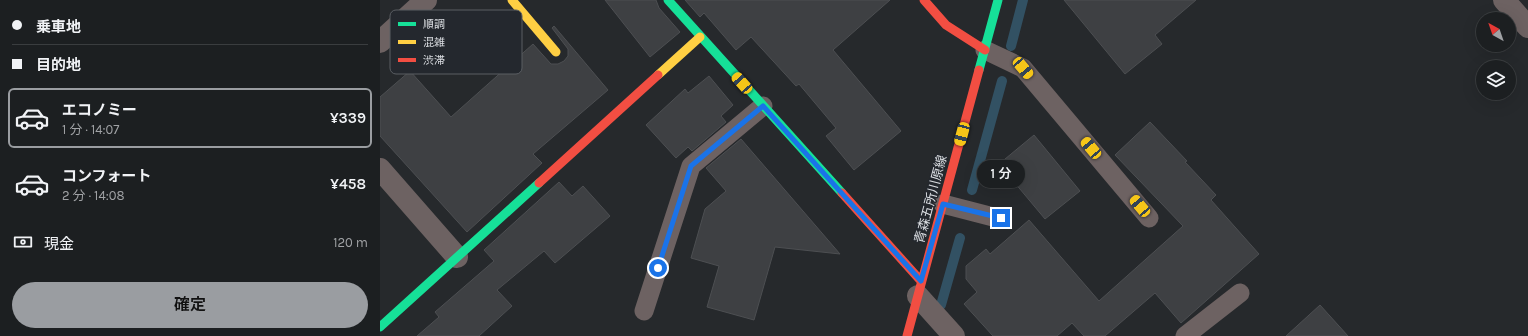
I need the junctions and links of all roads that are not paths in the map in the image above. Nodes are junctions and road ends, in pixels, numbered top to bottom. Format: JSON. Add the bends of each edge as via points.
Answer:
{"nodes":[{"id":1,"x":426,"y":0,"type":"edge"},
{"id":2,"x":512,"y":0,"type":"edge"},
{"id":3,"x":668,"y":0,"type":"edge"},
{"id":4,"x":924,"y":0,"type":"edge"},
{"id":5,"x":998,"y":0,"type":"edge"},
{"id":6,"x":1504,"y":0,"type":"edge"},
{"id":7,"x":415,"y":10,"type":"edge"},
{"id":8,"x":520,"y":10,"type":"edge"},
{"id":9,"x":522,"y":12,"type":"edge"},
{"id":10,"x":1528,"y":26,"type":"edge"},
{"id":11,"x":390,"y":33,"type":"edge"},
{"id":12,"x":700,"y":37,"type":"junction"},
{"id":13,"x":380,"y":42,"type":"edge"},
{"id":14,"x":985,"y":50,"type":"junction"},
{"id":15,"x":556,"y":52,"type":"dead end"},
{"id":16,"x":763,"y":106,"type":"junction"},
{"id":17,"x":380,"y":169,"type":"edge"},
{"id":18,"x":943,"y":204,"type":"junction"},
{"id":19,"x":1001,"y":218,"type":"dead end"},
{"id":20,"x":1149,"y":218,"type":"dead end"},
{"id":21,"x":457,"y":257,"type":"junction"},
{"id":22,"x":920,"y":288,"type":"junction"},
{"id":23,"x":1240,"y":293,"type":"dead end"},
{"id":24,"x":644,"y":311,"type":"dead end"},
{"id":25,"x":380,"y":327,"type":"edge"},
{"id":26,"x":907,"y":336,"type":"edge"},
{"id":27,"x":954,"y":336,"type":"edge"},
{"id":28,"x":1185,"y":336,"type":"edge"}],
"edges":[{"from":1,"to":7,"type":"street"},
{"from":2,"to":8,"type":"street"},
{"from":3,"to":12,"type":"street"},
{"from":4,"to":14,"type":"street","via":[[946,25]]},
{"from":5,"to":14,"type":"street","name":"青森五所川原線"},
{"from":6,"to":10,"type":"street"},
{"from":9,"to":15,"type":"street"},
{"from":11,"to":13,"type":"street"},
{"from":12,"to":16,"type":"street"},
{"from":12,"to":21,"type":"street"},
{"from":14,"to":18,"type":"street","name":"青森五所川原線"},
{"from":14,"to":20,"type":"lane","via":[[1023,68]]},
{"from":16,"to":22,"type":"street"},
{"from":16,"to":24,"type":"lane","via":[[691,166]]},
{"from":17,"to":21,"type":"street"},
{"from":18,"to":19,"type":"lane"},
{"from":18,"to":22,"type":"street","name":"青森五所川原線"},
{"from":21,"to":25,"type":"street"},
{"from":22,"to":26,"type":"street","name":"青森五所川原線"},
{"from":22,"to":27,"type":"street"},
{"from":23,"to":28,"type":"lane"}]}
